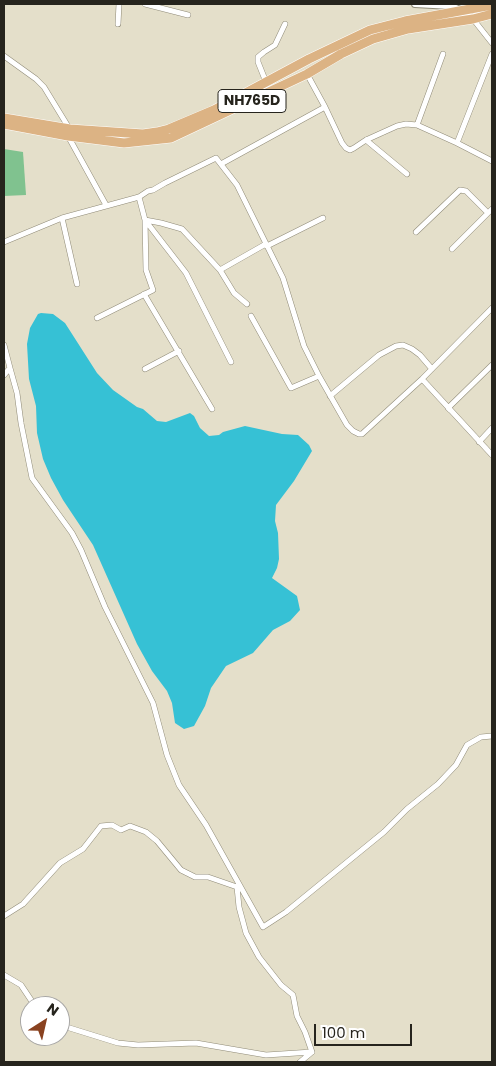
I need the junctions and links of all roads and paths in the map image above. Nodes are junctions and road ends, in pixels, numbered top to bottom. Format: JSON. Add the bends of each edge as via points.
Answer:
{"nodes":[{"id":1,"x":120,"y":4,"type":"edge"},
{"id":2,"x":145,"y":4,"type":"edge"},
{"id":3,"x":415,"y":4,"type":"edge"},
{"id":4,"x":492,"y":5,"type":"edge"},
{"id":5,"x":463,"y":11,"type":"junction"},
{"id":6,"x":492,"y":14,"type":"edge"},
{"id":7,"x":188,"y":15,"type":"dead end"},
{"id":8,"x":472,"y":19,"type":"junction"},
{"id":9,"x":118,"y":24,"type":"dead end"},
{"id":10,"x":285,"y":24,"type":"dead end"},
{"id":11,"x":492,"y":43,"type":"edge"},
{"id":12,"x":443,"y":54,"type":"dead end"},
{"id":13,"x":492,"y":54,"type":"edge"},
{"id":14,"x":4,"y":56,"type":"edge"},
{"id":15,"x":307,"y":74,"type":"junction"},
{"id":16,"x":266,"y":82,"type":"junction"},
{"id":17,"x":325,"y":107,"type":"junction"},
{"id":18,"x":4,"y":118,"type":"edge"},
{"id":19,"x":4,"y":124,"type":"edge"},
{"id":20,"x":417,"y":125,"type":"junction"},
{"id":21,"x":69,"y":132,"type":"junction"},
{"id":22,"x":366,"y":140,"type":"junction"},
{"id":23,"x":457,"y":143,"type":"junction"},
{"id":24,"x":492,"y":162,"type":"edge"},
{"id":25,"x":221,"y":164,"type":"junction"},
{"id":26,"x":407,"y":174,"type":"dead end"},
{"id":27,"x":139,"y":197,"type":"junction"},
{"id":28,"x":106,"y":205,"type":"junction"},
{"id":29,"x":490,"y":211,"type":"edge"},
{"id":30,"x":62,"y":218,"type":"junction"},
{"id":31,"x":324,"y":218,"type":"dead end"},
{"id":32,"x":145,"y":220,"type":"junction"},
{"id":33,"x":416,"y":232,"type":"dead end"},
{"id":34,"x":4,"y":242,"type":"edge"},
{"id":35,"x":267,"y":246,"type":"junction"},
{"id":36,"x":452,"y":249,"type":"dead end"},
{"id":37,"x":220,"y":270,"type":"junction"},
{"id":38,"x":77,"y":284,"type":"dead end"},
{"id":39,"x":144,"y":294,"type":"junction"},
{"id":40,"x":246,"y":304,"type":"dead end"},
{"id":41,"x":492,"y":308,"type":"edge"},
{"id":42,"x":251,"y":316,"type":"dead end"},
{"id":43,"x":96,"y":318,"type":"dead end"},
{"id":44,"x":4,"y":345,"type":"edge"},
{"id":45,"x":179,"y":351,"type":"junction"},
{"id":46,"x":231,"y":362,"type":"dead end"},
{"id":47,"x":492,"y":365,"type":"edge"},
{"id":48,"x":10,"y":368,"type":"junction"},
{"id":49,"x":145,"y":369,"type":"dead end"},
{"id":50,"x":432,"y":369,"type":"junction"},
{"id":51,"x":4,"y":375,"type":"edge"},
{"id":52,"x":319,"y":376,"type":"junction"},
{"id":53,"x":422,"y":379,"type":"junction"},
{"id":54,"x":330,"y":396,"type":"junction"},
{"id":55,"x":212,"y":408,"type":"dead end"},
{"id":56,"x":450,"y":410,"type":"junction"},
{"id":57,"x":492,"y":428,"type":"edge"},
{"id":58,"x":479,"y":442,"type":"junction"},
{"id":59,"x":492,"y":455,"type":"edge"},
{"id":60,"x":492,"y":736,"type":"edge"},
{"id":61,"x":4,"y":916,"type":"edge"},
{"id":62,"x":4,"y":975,"type":"edge"},
{"id":63,"x":28,"y":996,"type":"edge"},
{"id":64,"x":70,"y":1028,"type":"edge"},
{"id":65,"x":312,"y":1052,"type":"junction"},
{"id":66,"x":300,"y":1062,"type":"edge"}],
"edges":[{"from":1,"to":9,"type":"street"},
{"from":2,"to":7,"type":"street"},
{"from":3,"to":5,"type":"street","via":[[451,6]]},
{"from":4,"to":5,"type":"highway","number":"NH765D"},
{"from":5,"to":8,"type":"street"},
{"from":5,"to":16,"type":"highway","number":"NH765D","via":[[370,30]]},
{"from":6,"to":8,"type":"highway","number":"NH765D"},
{"from":8,"to":11,"type":"street"},
{"from":8,"to":15,"type":"highway","number":"NH765D","via":[[408,29],[372,39]]},
{"from":10,"to":16,"type":"street","via":[[275,45],[258,57]]},
{"from":12,"to":20,"type":"street"},
{"from":13,"to":23,"type":"street"},
{"from":14,"to":21,"type":"street","via":[[44,87]]},
{"from":15,"to":17,"type":"street"},
{"from":15,"to":21,"type":"highway","number":"NH765D","via":[[171,138],[124,143]]},
{"from":16,"to":21,"type":"highway","number":"NH765D","via":[[214,110],[169,129],[143,134]]},
{"from":17,"to":22,"type":"street","via":[[346,148],[350,150]]},
{"from":17,"to":25,"type":"street"},
{"from":18,"to":21,"type":"highway","number":"NH765D"},
{"from":19,"to":21,"type":"highway","number":"NH765D"},
{"from":20,"to":22,"type":"street","via":[[397,126]]},
{"from":20,"to":23,"type":"street"},
{"from":21,"to":28,"type":"street"},
{"from":22,"to":26,"type":"street"},
{"from":23,"to":24,"type":"street"},
{"from":25,"to":27,"type":"street","via":[[216,158]]},
{"from":25,"to":35,"type":"street","via":[[237,185]]},
{"from":27,"to":28,"type":"street"},
{"from":27,"to":32,"type":"street"},
{"from":28,"to":30,"type":"street"},
{"from":29,"to":33,"type":"street","via":[[466,191],[460,190]]},
{"from":29,"to":36,"type":"street"},
{"from":30,"to":34,"type":"street"},
{"from":30,"to":38,"type":"street"},
{"from":31,"to":35,"type":"street"},
{"from":32,"to":37,"type":"street","via":[[182,229]]},
{"from":32,"to":39,"type":"street","via":[[146,270],[153,290]]},
{"from":32,"to":46,"type":"street","via":[[186,273]]},
{"from":35,"to":37,"type":"street"},
{"from":35,"to":52,"type":"street","via":[[284,282],[304,346]]},
{"from":37,"to":40,"type":"street","via":[[234,293]]},
{"from":39,"to":43,"type":"street"},
{"from":39,"to":45,"type":"street"},
{"from":41,"to":50,"type":"street"},
{"from":42,"to":52,"type":"street","via":[[291,388]]},
{"from":44,"to":48,"type":"street"},
{"from":45,"to":49,"type":"street"},
{"from":45,"to":55,"type":"street"},
{"from":47,"to":56,"type":"street","via":[[448,408]]},
{"from":48,"to":51,"type":"street"},
{"from":48,"to":60,"type":"street","via":[[32,478],[81,550],[153,704],[179,785],[206,825],[263,927],[384,832],[438,784],[456,765],[467,745],[481,737]]},
{"from":50,"to":53,"type":"street"},
{"from":50,"to":54,"type":"street","via":[[412,349],[396,346],[379,355]]},
{"from":52,"to":54,"type":"street"},
{"from":53,"to":54,"type":"street","via":[[362,434],[356,434],[347,425]]},
{"from":53,"to":56,"type":"street"},
{"from":56,"to":58,"type":"street"},
{"from":57,"to":58,"type":"street"},
{"from":58,"to":59,"type":"street"},
{"from":61,"to":65,"type":"street","via":[[23,904],[60,863],[84,849],[101,826],[112,825],[121,830],[130,826],[146,832],[181,870],[195,877],[208,877],[237,886],[238,907],[246,933],[259,957],[293,995],[297,1016]]},
{"from":62,"to":63,"type":"street","via":[[21,985]]},
{"from":64,"to":65,"type":"street","via":[[118,1043],[138,1045],[196,1043],[266,1055]]},
{"from":65,"to":66,"type":"street"}]}
